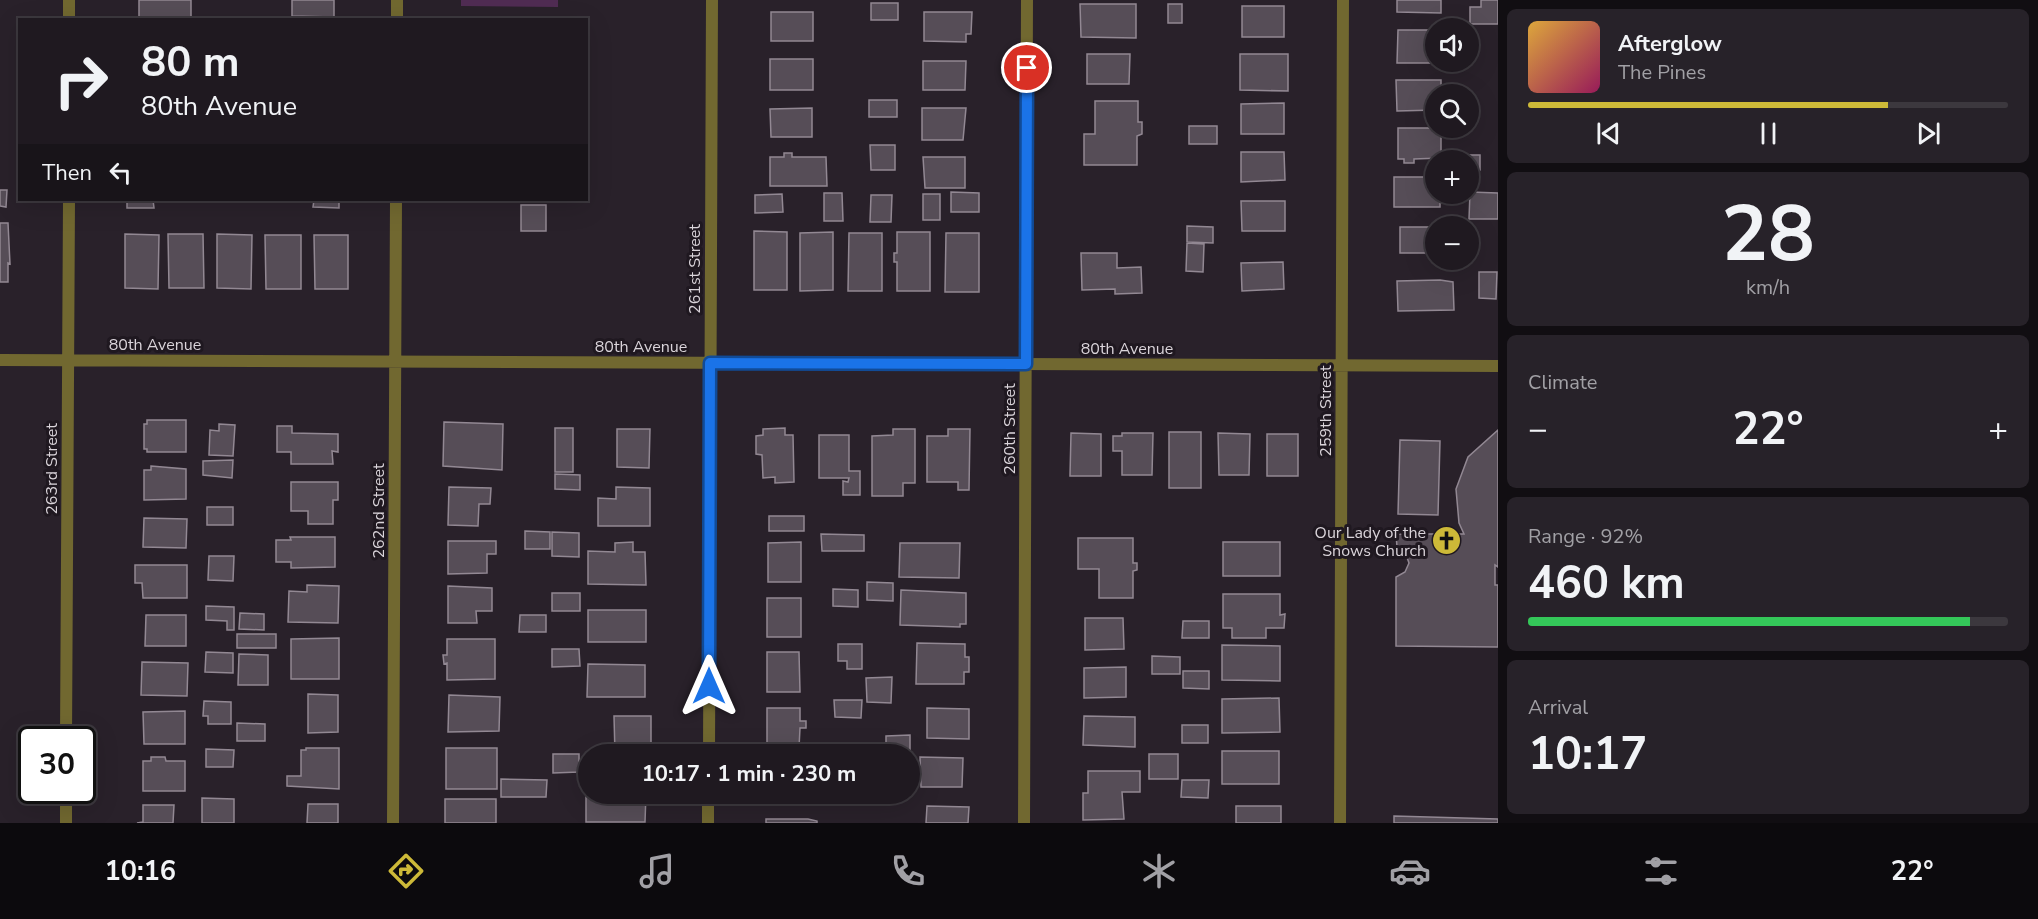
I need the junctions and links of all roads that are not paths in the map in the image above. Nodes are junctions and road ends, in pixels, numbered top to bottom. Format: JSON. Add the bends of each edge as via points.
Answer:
{"nodes":[{"id":1,"x":69,"y":0,"type":"edge"},
{"id":2,"x":397,"y":0,"type":"edge"},
{"id":3,"x":712,"y":0,"type":"edge"},
{"id":4,"x":1027,"y":0,"type":"edge"},
{"id":5,"x":1343,"y":0,"type":"edge"},
{"id":6,"x":69,"y":18,"type":"edge"},
{"id":7,"x":397,"y":18,"type":"edge"},
{"id":8,"x":69,"y":201,"type":"edge"},
{"id":9,"x":396,"y":201,"type":"edge"},
{"id":10,"x":0,"y":360,"type":"edge"},
{"id":11,"x":68,"y":361,"type":"junction"},
{"id":12,"x":395,"y":362,"type":"junction"},
{"id":13,"x":710,"y":363,"type":"junction"},
{"id":14,"x":1026,"y":364,"type":"junction"},
{"id":15,"x":1342,"y":365,"type":"junction"},
{"id":16,"x":1498,"y":366,"type":"edge"},
{"id":17,"x":66,"y":726,"type":"edge"},
{"id":18,"x":709,"y":744,"type":"edge"},
{"id":19,"x":66,"y":804,"type":"edge"},
{"id":20,"x":708,"y":804,"type":"edge"},
{"id":21,"x":66,"y":823,"type":"edge"},
{"id":22,"x":393,"y":823,"type":"edge"},
{"id":23,"x":708,"y":823,"type":"edge"},
{"id":24,"x":1024,"y":823,"type":"edge"},
{"id":25,"x":1340,"y":823,"type":"edge"}],
"edges":[{"from":1,"to":6,"type":"street"},
{"from":2,"to":7,"type":"street"},
{"from":3,"to":13,"type":"street","name":"261st Street"},
{"from":4,"to":14,"type":"street","name":"260th Street"},
{"from":5,"to":15,"type":"street","name":"259th Street"},
{"from":8,"to":11,"type":"street","name":"263rd Street"},
{"from":9,"to":12,"type":"street","name":"262nd Street"},
{"from":10,"to":11,"type":"street","name":"80th Avenue"},
{"from":11,"to":12,"type":"street","name":"80th Avenue"},
{"from":11,"to":17,"type":"street","name":"263rd Street"},
{"from":12,"to":13,"type":"street","name":"80th Avenue"},
{"from":12,"to":22,"type":"street","name":"262nd Street"},
{"from":13,"to":14,"type":"street","name":"80th Avenue"},
{"from":13,"to":18,"type":"street","name":"261st Street"},
{"from":14,"to":15,"type":"street","name":"80th Avenue"},
{"from":14,"to":24,"type":"street","name":"260th Street"},
{"from":15,"to":16,"type":"street","name":"80th Avenue"},
{"from":15,"to":25,"type":"street","name":"259th Street"},
{"from":19,"to":21,"type":"street"},
{"from":20,"to":23,"type":"street"}]}
